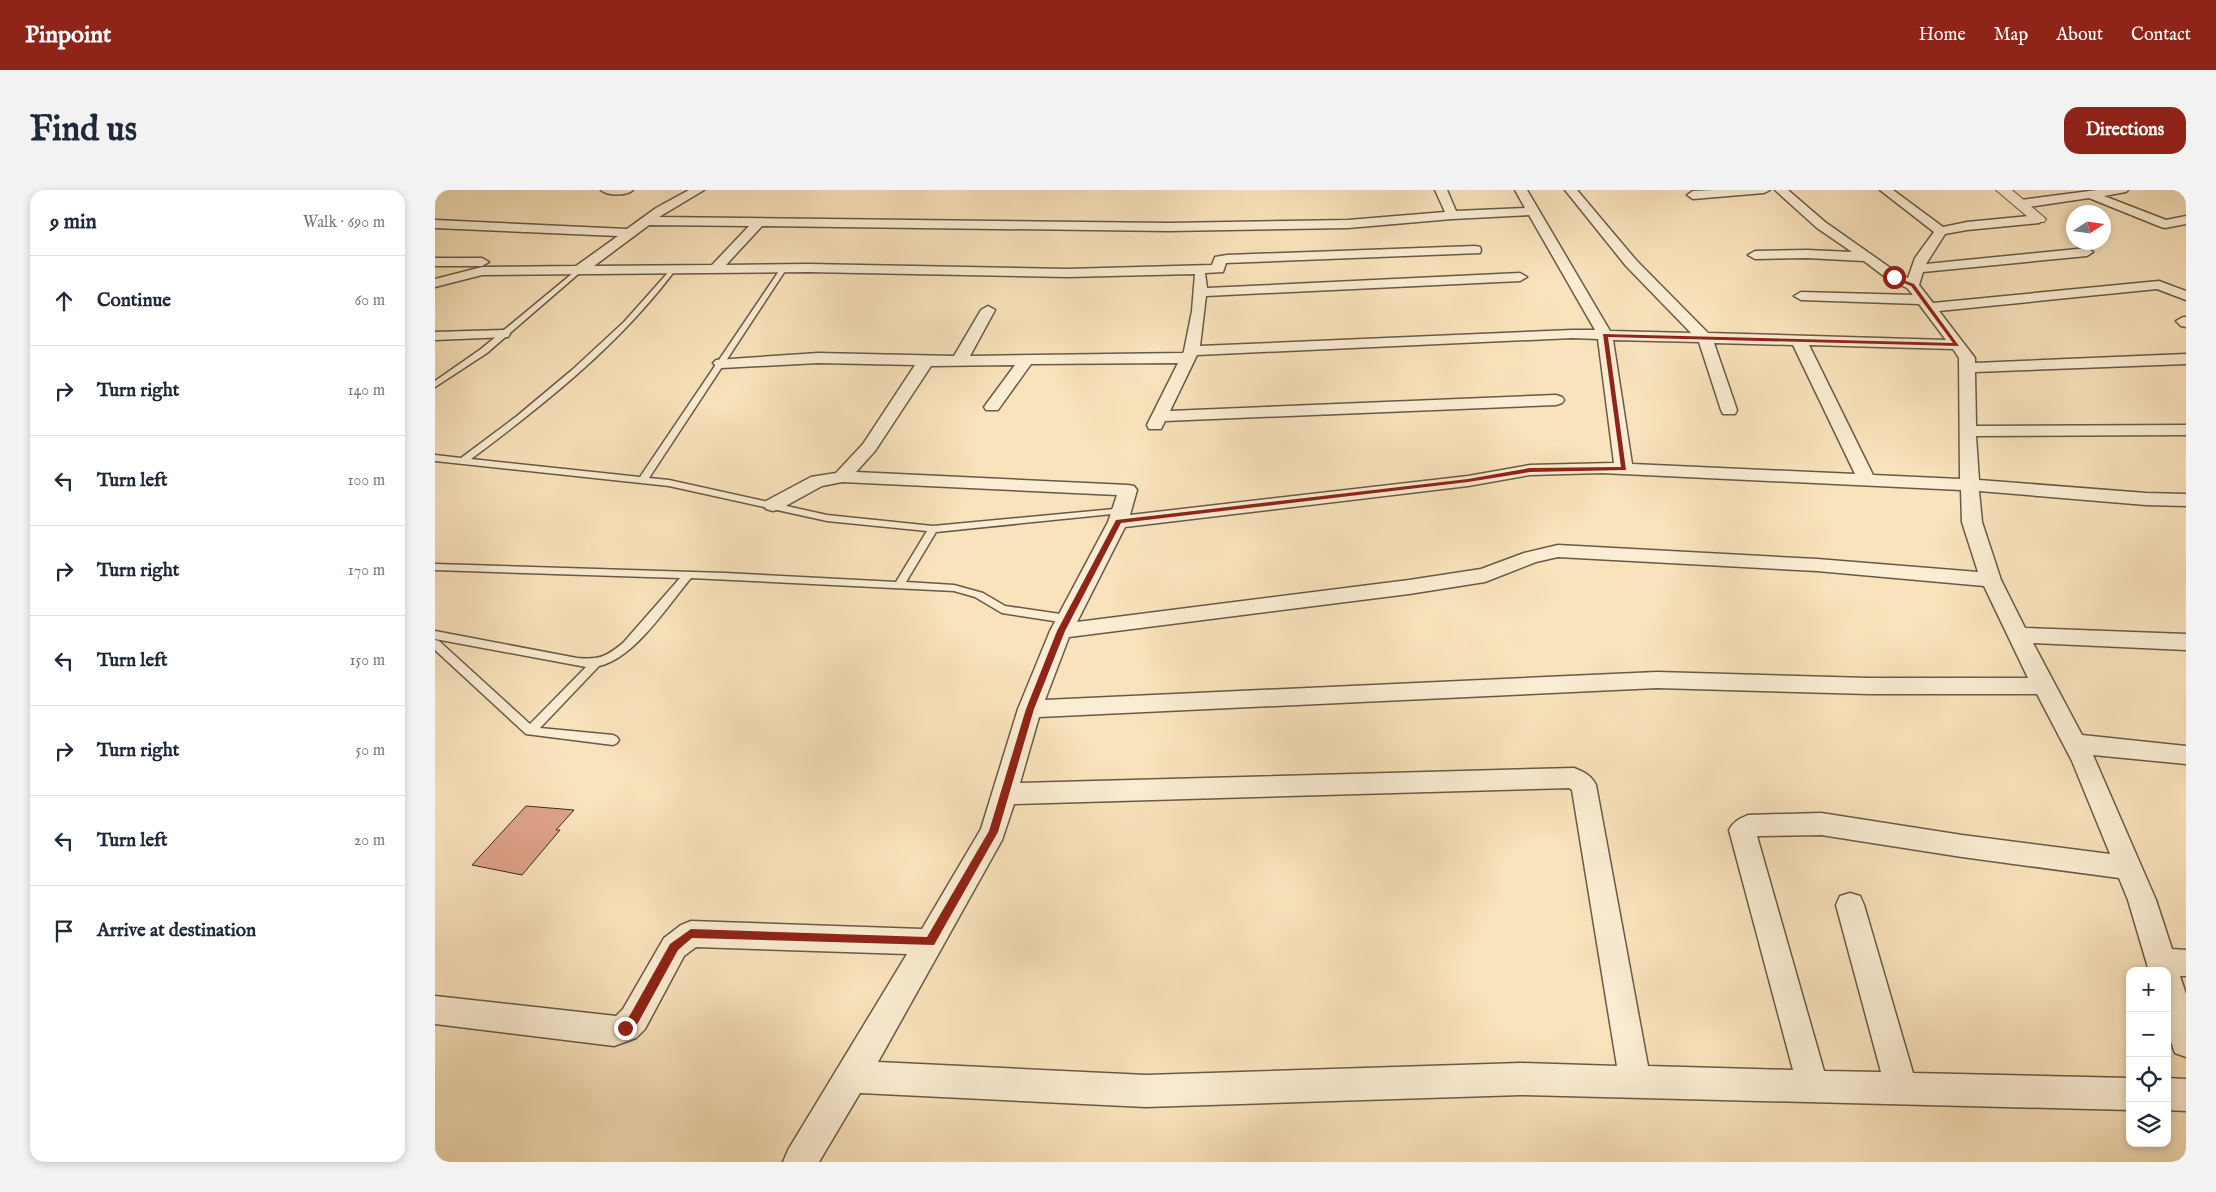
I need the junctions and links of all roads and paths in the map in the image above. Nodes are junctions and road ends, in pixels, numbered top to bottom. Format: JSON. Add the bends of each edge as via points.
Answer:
{"nodes":[{"id":1,"x":607,"y":190,"type":"edge"},
{"id":2,"x":627,"y":190,"type":"edge"},
{"id":3,"x":697,"y":190,"type":"edge"},
{"id":4,"x":1441,"y":190,"type":"edge"},
{"id":5,"x":1521,"y":190,"type":"edge"},
{"id":6,"x":1571,"y":190,"type":"edge"},
{"id":7,"x":1764,"y":190,"type":"edge"},
{"id":8,"x":1781,"y":190,"type":"edge"},
{"id":9,"x":1886,"y":190,"type":"edge"},
{"id":10,"x":2003,"y":190,"type":"edge"},
{"id":11,"x":2122,"y":190,"type":"edge"},
{"id":12,"x":1693,"y":195,"type":"dead end"},
{"id":13,"x":2090,"y":195,"type":"junction"},
{"id":14,"x":2021,"y":204,"type":"junction"},
{"id":15,"x":1533,"y":211,"type":"junction"},
{"id":16,"x":1452,"y":215,"type":"junction"},
{"id":17,"x":2039,"y":219,"type":"joint"},
{"id":18,"x":2186,"y":220,"type":"edge"},
{"id":19,"x":647,"y":221,"type":"junction"},
{"id":20,"x":759,"y":222,"type":"junction"},
{"id":21,"x":435,"y":224,"type":"edge"},
{"id":22,"x":1941,"y":231,"type":"junction"},
{"id":23,"x":631,"y":233,"type":"junction"},
{"id":24,"x":1475,"y":250,"type":"dead end"},
{"id":25,"x":2087,"y":252,"type":"dead end"},
{"id":26,"x":1755,"y":255,"type":"dead end"},
{"id":27,"x":1868,"y":257,"type":"junction"},
{"id":28,"x":435,"y":262,"type":"edge"},
{"id":29,"x":715,"y":268,"type":"junction"},
{"id":30,"x":784,"y":268,"type":"junction"},
{"id":31,"x":581,"y":269,"type":"junction"},
{"id":32,"x":673,"y":269,"type":"junction"},
{"id":33,"x":1200,"y":270,"type":"junction"},
{"id":34,"x":482,"y":271,"type":"junction"},
{"id":35,"x":1520,"y":277,"type":"dead end"},
{"id":36,"x":435,"y":283,"type":"edge"},
{"id":37,"x":1921,"y":290,"type":"junction"},
{"id":38,"x":1200,"y":292,"type":"junction"},
{"id":39,"x":1801,"y":296,"type":"dead end"},
{"id":40,"x":2186,"y":296,"type":"edge"},
{"id":41,"x":988,"y":310,"type":"dead end"},
{"id":42,"x":503,"y":334,"type":"junction"},
{"id":43,"x":1605,"y":335,"type":"junction"},
{"id":44,"x":435,"y":336,"type":"edge"},
{"id":45,"x":1705,"y":338,"type":"junction"},
{"id":46,"x":1799,"y":341,"type":"junction"},
{"id":47,"x":1957,"y":345,"type":"junction"},
{"id":48,"x":1190,"y":354,"type":"junction"},
{"id":49,"x":2186,"y":359,"type":"edge"},
{"id":50,"x":1026,"y":360,"type":"junction"},
{"id":51,"x":926,"y":361,"type":"junction"},
{"id":52,"x":959,"y":361,"type":"junction"},
{"id":53,"x":721,"y":363,"type":"junction"},
{"id":54,"x":1967,"y":368,"type":"junction"},
{"id":55,"x":435,"y":385,"type":"edge"},
{"id":56,"x":1556,"y":400,"type":"dead end"},
{"id":57,"x":992,"y":407,"type":"dead end"},
{"id":58,"x":1729,"y":410,"type":"dead end"},
{"id":59,"x":2186,"y":430,"type":"edge"},
{"id":60,"x":1967,"y":431,"type":"junction"},
{"id":61,"x":435,"y":458,"type":"edge"},
{"id":62,"x":463,"y":461,"type":"junction"},
{"id":63,"x":1624,"y":469,"type":"junction"},
{"id":64,"x":842,"y":476,"type":"junction"},
{"id":65,"x":1866,"y":479,"type":"junction"},
{"id":66,"x":643,"y":480,"type":"junction"},
{"id":67,"x":1969,"y":484,"type":"junction"},
{"id":68,"x":2186,"y":500,"type":"edge"},
{"id":69,"x":773,"y":505,"type":"junction"},
{"id":70,"x":1120,"y":516,"type":"junction"},
{"id":71,"x":933,"y":529,"type":"junction"},
{"id":72,"x":435,"y":566,"type":"edge"},
{"id":73,"x":688,"y":575,"type":"junction"},
{"id":74,"x":1991,"y":580,"type":"junction"},
{"id":75,"x":899,"y":585,"type":"junction"},
{"id":76,"x":1064,"y":625,"type":"junction"},
{"id":77,"x":435,"y":635,"type":"edge"},
{"id":78,"x":2019,"y":635,"type":"junction"},
{"id":79,"x":2186,"y":642,"type":"edge"},
{"id":80,"x":435,"y":644,"type":"edge"},
{"id":81,"x":595,"y":664,"type":"junction"},
{"id":82,"x":2043,"y":686,"type":"junction"},
{"id":83,"x":1030,"y":709,"type":"junction"},
{"id":84,"x":530,"y":731,"type":"junction"},
{"id":85,"x":613,"y":740,"type":"dead end"},
{"id":86,"x":2075,"y":744,"type":"junction"},
{"id":87,"x":2186,"y":755,"type":"edge"},
{"id":88,"x":1005,"y":794,"type":"junction"},
{"id":89,"x":2129,"y":868,"type":"junction"},
{"id":90,"x":1850,"y":905,"type":"dead end"},
{"id":91,"x":930,"y":942,"type":"junction"},
{"id":92,"x":2169,"y":967,"type":"edge"},
{"id":93,"x":2171,"y":974,"type":"edge"},
{"id":94,"x":435,"y":1010,"type":"edge"},
{"id":95,"x":2186,"y":1042,"type":"edge"},
{"id":96,"x":852,"y":1077,"type":"junction"},
{"id":97,"x":1635,"y":1082,"type":"junction"},
{"id":98,"x":1813,"y":1087,"type":"junction"},
{"id":99,"x":1901,"y":1089,"type":"junction"},
{"id":100,"x":2126,"y":1094,"type":"edge"},
{"id":101,"x":2171,"y":1094,"type":"edge"},
{"id":102,"x":2186,"y":1095,"type":"edge"},
{"id":103,"x":800,"y":1162,"type":"edge"}],
"edges":[{"from":1,"to":2,"type":"street"},
{"from":3,"to":19,"type":"street"},
{"from":4,"to":16,"type":"street"},
{"from":5,"to":15,"type":"street"},
{"from":6,"to":45,"type":"street","via":[[1631,263]]},
{"from":7,"to":12,"type":"street"},
{"from":8,"to":27,"type":"street","via":[[1821,225]]},
{"from":9,"to":22,"type":"street"},
{"from":10,"to":14,"type":"street"},
{"from":11,"to":13,"type":"street"},
{"from":13,"to":14,"type":"street"},
{"from":13,"to":18,"type":"street","via":[[2165,224]]},
{"from":14,"to":17,"type":"street"},
{"from":15,"to":16,"type":"street"},
{"from":15,"to":43,"type":"street"},
{"from":16,"to":20,"type":"street","via":[[1348,224],[1169,226]]},
{"from":17,"to":22,"type":"street"},
{"from":19,"to":20,"type":"street"},
{"from":19,"to":23,"type":"street"},
{"from":20,"to":29,"type":"street"},
{"from":21,"to":23,"type":"street"},
{"from":22,"to":37,"type":"street","via":[[1922,258]]},
{"from":23,"to":31,"type":"street"},
{"from":24,"to":33,"type":"street","via":[[1227,259],[1220,260],[1218,269]]},
{"from":25,"to":37,"type":"street"},
{"from":26,"to":27,"type":"street"},
{"from":27,"to":37,"type":"street","via":[[1894,277]]},
{"from":28,"to":34,"type":"street","via":[[491,262]]},
{"from":29,"to":30,"type":"street"},
{"from":29,"to":32,"type":"street"},
{"from":30,"to":33,"type":"street","via":[[1067,273]]},
{"from":30,"to":53,"type":"lane"},
{"from":31,"to":32,"type":"street"},
{"from":31,"to":34,"type":"street"},
{"from":31,"to":42,"type":"lane"},
{"from":32,"to":62,"type":"lane","via":[[610,341],[529,411]]},
{"from":33,"to":38,"type":"street"},
{"from":34,"to":36,"type":"street"},
{"from":35,"to":38,"type":"street"},
{"from":37,"to":39,"type":"street"},
{"from":37,"to":40,"type":"street","via":[[2159,285]]},
{"from":37,"to":47,"type":"street"},
{"from":38,"to":48,"type":"street"},
{"from":41,"to":52,"type":"street"},
{"from":42,"to":44,"type":"street"},
{"from":42,"to":55,"type":"lane"},
{"from":43,"to":45,"type":"street"},
{"from":43,"to":48,"type":"street","via":[[1530,335]]},
{"from":43,"to":63,"type":"street"},
{"from":45,"to":46,"type":"street"},
{"from":45,"to":58,"type":"street"},
{"from":46,"to":47,"type":"street"},
{"from":46,"to":65,"type":"street"},
{"from":47,"to":54,"type":"street","via":[[1967,358]]},
{"from":48,"to":50,"type":"street"},
{"from":48,"to":56,"type":"street","via":[[1157,422]]},
{"from":49,"to":54,"type":"street"},
{"from":50,"to":52,"type":"street"},
{"from":50,"to":57,"type":"street"},
{"from":51,"to":52,"type":"street"},
{"from":51,"to":53,"type":"street","via":[[818,358]]},
{"from":51,"to":64,"type":"street","via":[[869,447]]},
{"from":53,"to":66,"type":"lane"},
{"from":54,"to":60,"type":"street"},
{"from":59,"to":60,"type":"street"},
{"from":60,"to":67,"type":"street"},
{"from":61,"to":62,"type":"lane"},
{"from":62,"to":66,"type":"lane"},
{"from":63,"to":65,"type":"street"},
{"from":63,"to":70,"type":"street","via":[[1530,470],[1468,480]]},
{"from":64,"to":69,"type":"street","via":[[817,481]]},
{"from":64,"to":70,"type":"street","via":[[1128,490]]},
{"from":65,"to":67,"type":"street"},
{"from":66,"to":69,"type":"lane"},
{"from":67,"to":68,"type":"street"},
{"from":67,"to":74,"type":"street","via":[[1972,522]]},
{"from":69,"to":71,"type":"lane","via":[[849,521]]},
{"from":70,"to":71,"type":"lane"},
{"from":70,"to":76,"type":"street"},
{"from":71,"to":75,"type":"lane"},
{"from":72,"to":73,"type":"lane"},
{"from":73,"to":75,"type":"lane"},
{"from":73,"to":81,"type":"lane","via":[[626,646],[609,659]]},
{"from":74,"to":76,"type":"street","via":[[1817,565],[1558,551],[1531,557],[1485,575],[1409,587]]},
{"from":74,"to":78,"type":"street"},
{"from":75,"to":76,"type":"lane","via":[[954,588],[979,594],[1002,609]]},
{"from":76,"to":83,"type":"street"},
{"from":77,"to":81,"type":"lane"},
{"from":78,"to":79,"type":"street"},
{"from":78,"to":82,"type":"street"},
{"from":80,"to":84,"type":"lane"},
{"from":81,"to":84,"type":"lane"},
{"from":82,"to":83,"type":"street","via":[[1869,686],[1657,680]]},
{"from":82,"to":86,"type":"street"},
{"from":83,"to":88,"type":"street"},
{"from":84,"to":85,"type":"lane"},
{"from":86,"to":87,"type":"street"},
{"from":86,"to":89,"type":"street"},
{"from":88,"to":91,"type":"street","via":[[993,832]]},
{"from":88,"to":97,"type":"street","via":[[1574,778],[1584,785]]},
{"from":89,"to":92,"type":"street"},
{"from":89,"to":98,"type":"street","via":[[1821,824],[1748,826],[1742,830]]},
{"from":90,"to":99,"type":"street"},
{"from":91,"to":94,"type":"street","via":[[691,934],[674,947],[634,1019],[625,1028],[614,1031]]},
{"from":91,"to":96,"type":"street"},
{"from":93,"to":95,"type":"street"},
{"from":96,"to":97,"type":"street","via":[[1146,1091],[1521,1079]]},
{"from":96,"to":103,"type":"street"},
{"from":97,"to":98,"type":"street"},
{"from":98,"to":99,"type":"street"},
{"from":99,"to":100,"type":"street"},
{"from":101,"to":102,"type":"street"}]}
